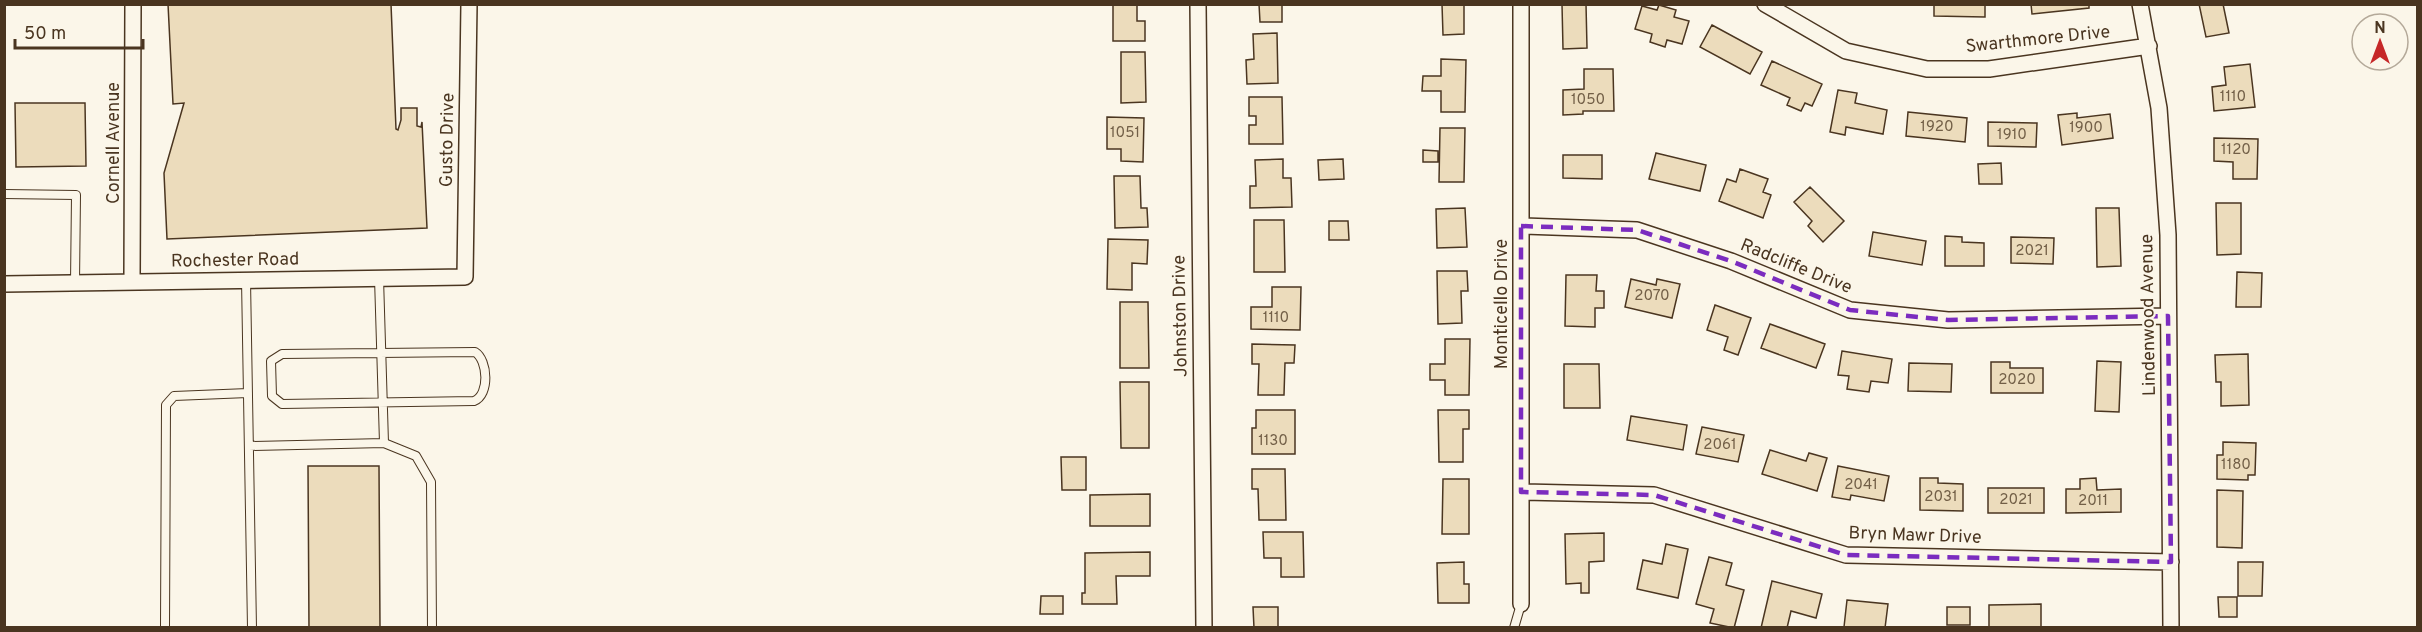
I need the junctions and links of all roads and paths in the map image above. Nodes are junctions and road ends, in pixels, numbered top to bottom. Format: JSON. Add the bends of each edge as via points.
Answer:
{"nodes":[{"id":1,"x":133,"y":4,"type":"edge"},
{"id":2,"x":469,"y":4,"type":"edge"},
{"id":3,"x":1198,"y":4,"type":"edge"},
{"id":4,"x":1521,"y":4,"type":"edge"},
{"id":5,"x":1765,"y":4,"type":"edge"},
{"id":6,"x":2140,"y":4,"type":"edge"},
{"id":7,"x":2149,"y":46,"type":"junction"},
{"id":8,"x":4,"y":194,"type":"edge"},
{"id":9,"x":1521,"y":226,"type":"junction"},
{"id":10,"x":465,"y":277,"type":"joint"},
{"id":11,"x":379,"y":278,"type":"junction"},
{"id":12,"x":246,"y":280,"type":"junction"},
{"id":13,"x":132,"y":282,"type":"junction"},
{"id":14,"x":75,"y":283,"type":"junction"},
{"id":15,"x":4,"y":284,"type":"edge"},
{"id":16,"x":2168,"y":316,"type":"junction"},
{"id":17,"x":381,"y":352,"type":"junction"},
{"id":18,"x":248,"y":393,"type":"junction"},
{"id":19,"x":383,"y":403,"type":"junction"},
{"id":20,"x":384,"y":443,"type":"junction"},
{"id":21,"x":249,"y":446,"type":"junction"},
{"id":22,"x":1521,"y":492,"type":"junction"},
{"id":23,"x":2171,"y":562,"type":"junction"},
{"id":24,"x":1521,"y":604,"type":"joint"},
{"id":25,"x":165,"y":627,"type":"edge"},
{"id":26,"x":252,"y":627,"type":"edge"},
{"id":27,"x":432,"y":627,"type":"edge"},
{"id":28,"x":1204,"y":627,"type":"edge"},
{"id":29,"x":1514,"y":627,"type":"edge"},
{"id":30,"x":2171,"y":627,"type":"edge"}],
"edges":[{"from":1,"to":13,"type":"street","name":"Cornell Avenue"},
{"from":2,"to":10,"type":"street","name":"Gusto Drive"},
{"from":3,"to":28,"type":"street","name":"Johnston Drive"},
{"from":4,"to":9,"type":"street","name":"Monticello Drive"},
{"from":5,"to":7,"type":"street","name":"Swarthmore Drive","via":[[1846,51],[1927,69],[1989,69]]},
{"from":6,"to":7,"type":"street","name":"Lindenwood Avenue"},
{"from":7,"to":16,"type":"street","name":"Lindenwood Avenue","via":[[2166,214]]},
{"from":8,"to":14,"type":"lane","via":[[76,195]]},
{"from":9,"to":16,"type":"street","name":"Radcliffe Drive","via":[[1636,230],[1731,261],[1850,310],[1948,320]]},
{"from":9,"to":22,"type":"street","name":"Monticello Drive"},
{"from":10,"to":11,"type":"street","name":"Rochester Road"},
{"from":11,"to":12,"type":"street","name":"Rochester Road"},
{"from":11,"to":17,"type":"lane"},
{"from":12,"to":13,"type":"street","name":"Rochester Road"},
{"from":12,"to":18,"type":"lane"},
{"from":13,"to":14,"type":"street","name":"Rochester Road"},
{"from":14,"to":15,"type":"street","name":"Rochester Road"},
{"from":16,"to":23,"type":"street","name":"Lindenwood Avenue"},
{"from":17,"to":19,"type":"lane"},
{"from":17,"to":19,"type":"lane","via":[[475,352],[484,362],[484,393],[480,399]]},
{"from":17,"to":19,"type":"lane","via":[[282,354],[271,361],[272,396],[282,404]]},
{"from":18,"to":21,"type":"lane"},
{"from":18,"to":25,"type":"lane","via":[[174,396],[166,405]]},
{"from":19,"to":20,"type":"lane"},
{"from":20,"to":21,"type":"lane"},
{"from":20,"to":27,"type":"lane","via":[[416,456],[431,482]]},
{"from":21,"to":26,"type":"lane"},
{"from":22,"to":23,"type":"street","name":"Bryn Mawr Drive","via":[[1654,495],[1846,555]]},
{"from":22,"to":24,"type":"street","name":"Monticello Drive"},
{"from":23,"to":30,"type":"street","name":"Lindenwood Avenue"},
{"from":24,"to":29,"type":"lane"}]}
